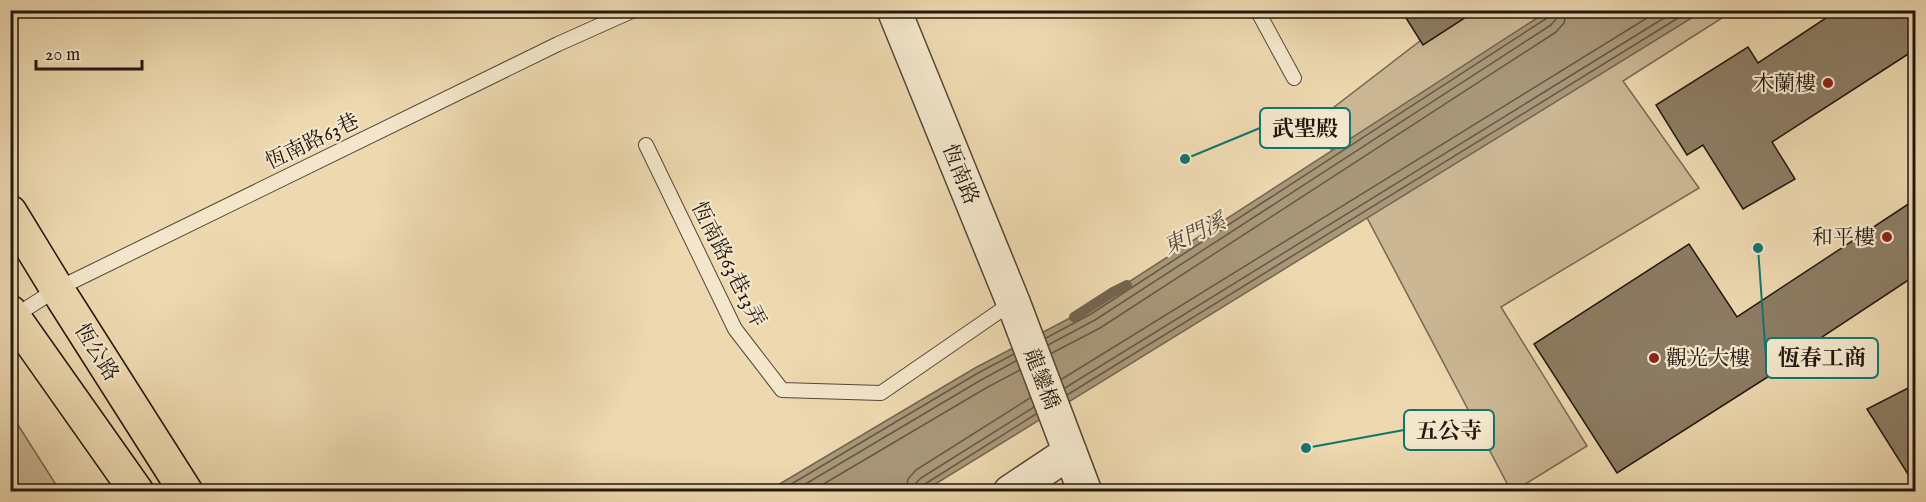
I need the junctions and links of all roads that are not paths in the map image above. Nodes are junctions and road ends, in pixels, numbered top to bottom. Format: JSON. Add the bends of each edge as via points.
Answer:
{"nodes":[{"id":1,"x":634,"y":10,"type":"edge"},
{"id":2,"x":894,"y":10,"type":"edge"},
{"id":3,"x":1257,"y":10,"type":"edge"},
{"id":4,"x":1294,"y":78,"type":"dead end"},
{"id":5,"x":646,"y":145,"type":"dead end"},
{"id":6,"x":10,"y":212,"type":"edge"},
{"id":7,"x":57,"y":289,"type":"junction"},
{"id":8,"x":1013,"y":302,"type":"junction"},
{"id":9,"x":12,"y":315,"type":"edge"},
{"id":10,"x":1027,"y":338,"type":"joint"},
{"id":11,"x":1070,"y":452,"type":"junction"},
{"id":12,"x":137,"y":492,"type":"edge"},
{"id":13,"x":186,"y":492,"type":"edge"},
{"id":14,"x":1010,"y":492,"type":"edge"},
{"id":15,"x":1086,"y":492,"type":"edge"}],
"edges":[{"from":1,"to":7,"type":"lane","name":"恆南路63巷"},
{"from":2,"to":8,"type":"street","name":"恆南路"},
{"from":3,"to":4,"type":"lane"},
{"from":5,"to":8,"type":"lane","name":"恆南路63巷13弄","via":[[735,329],[782,390],[881,393]]},
{"from":6,"to":7,"type":"main road","name":"恆公路"},
{"from":7,"to":9,"type":"lane","name":"恆南路63巷"},
{"from":7,"to":13,"type":"main road","name":"恆公路"},
{"from":8,"to":10,"type":"street","name":"恆南路"},
{"from":9,"to":12,"type":"main road"},
{"from":10,"to":11,"type":"street","name":"龍鑾橋"},
{"from":11,"to":14,"type":"street"},
{"from":11,"to":15,"type":"street"}]}
